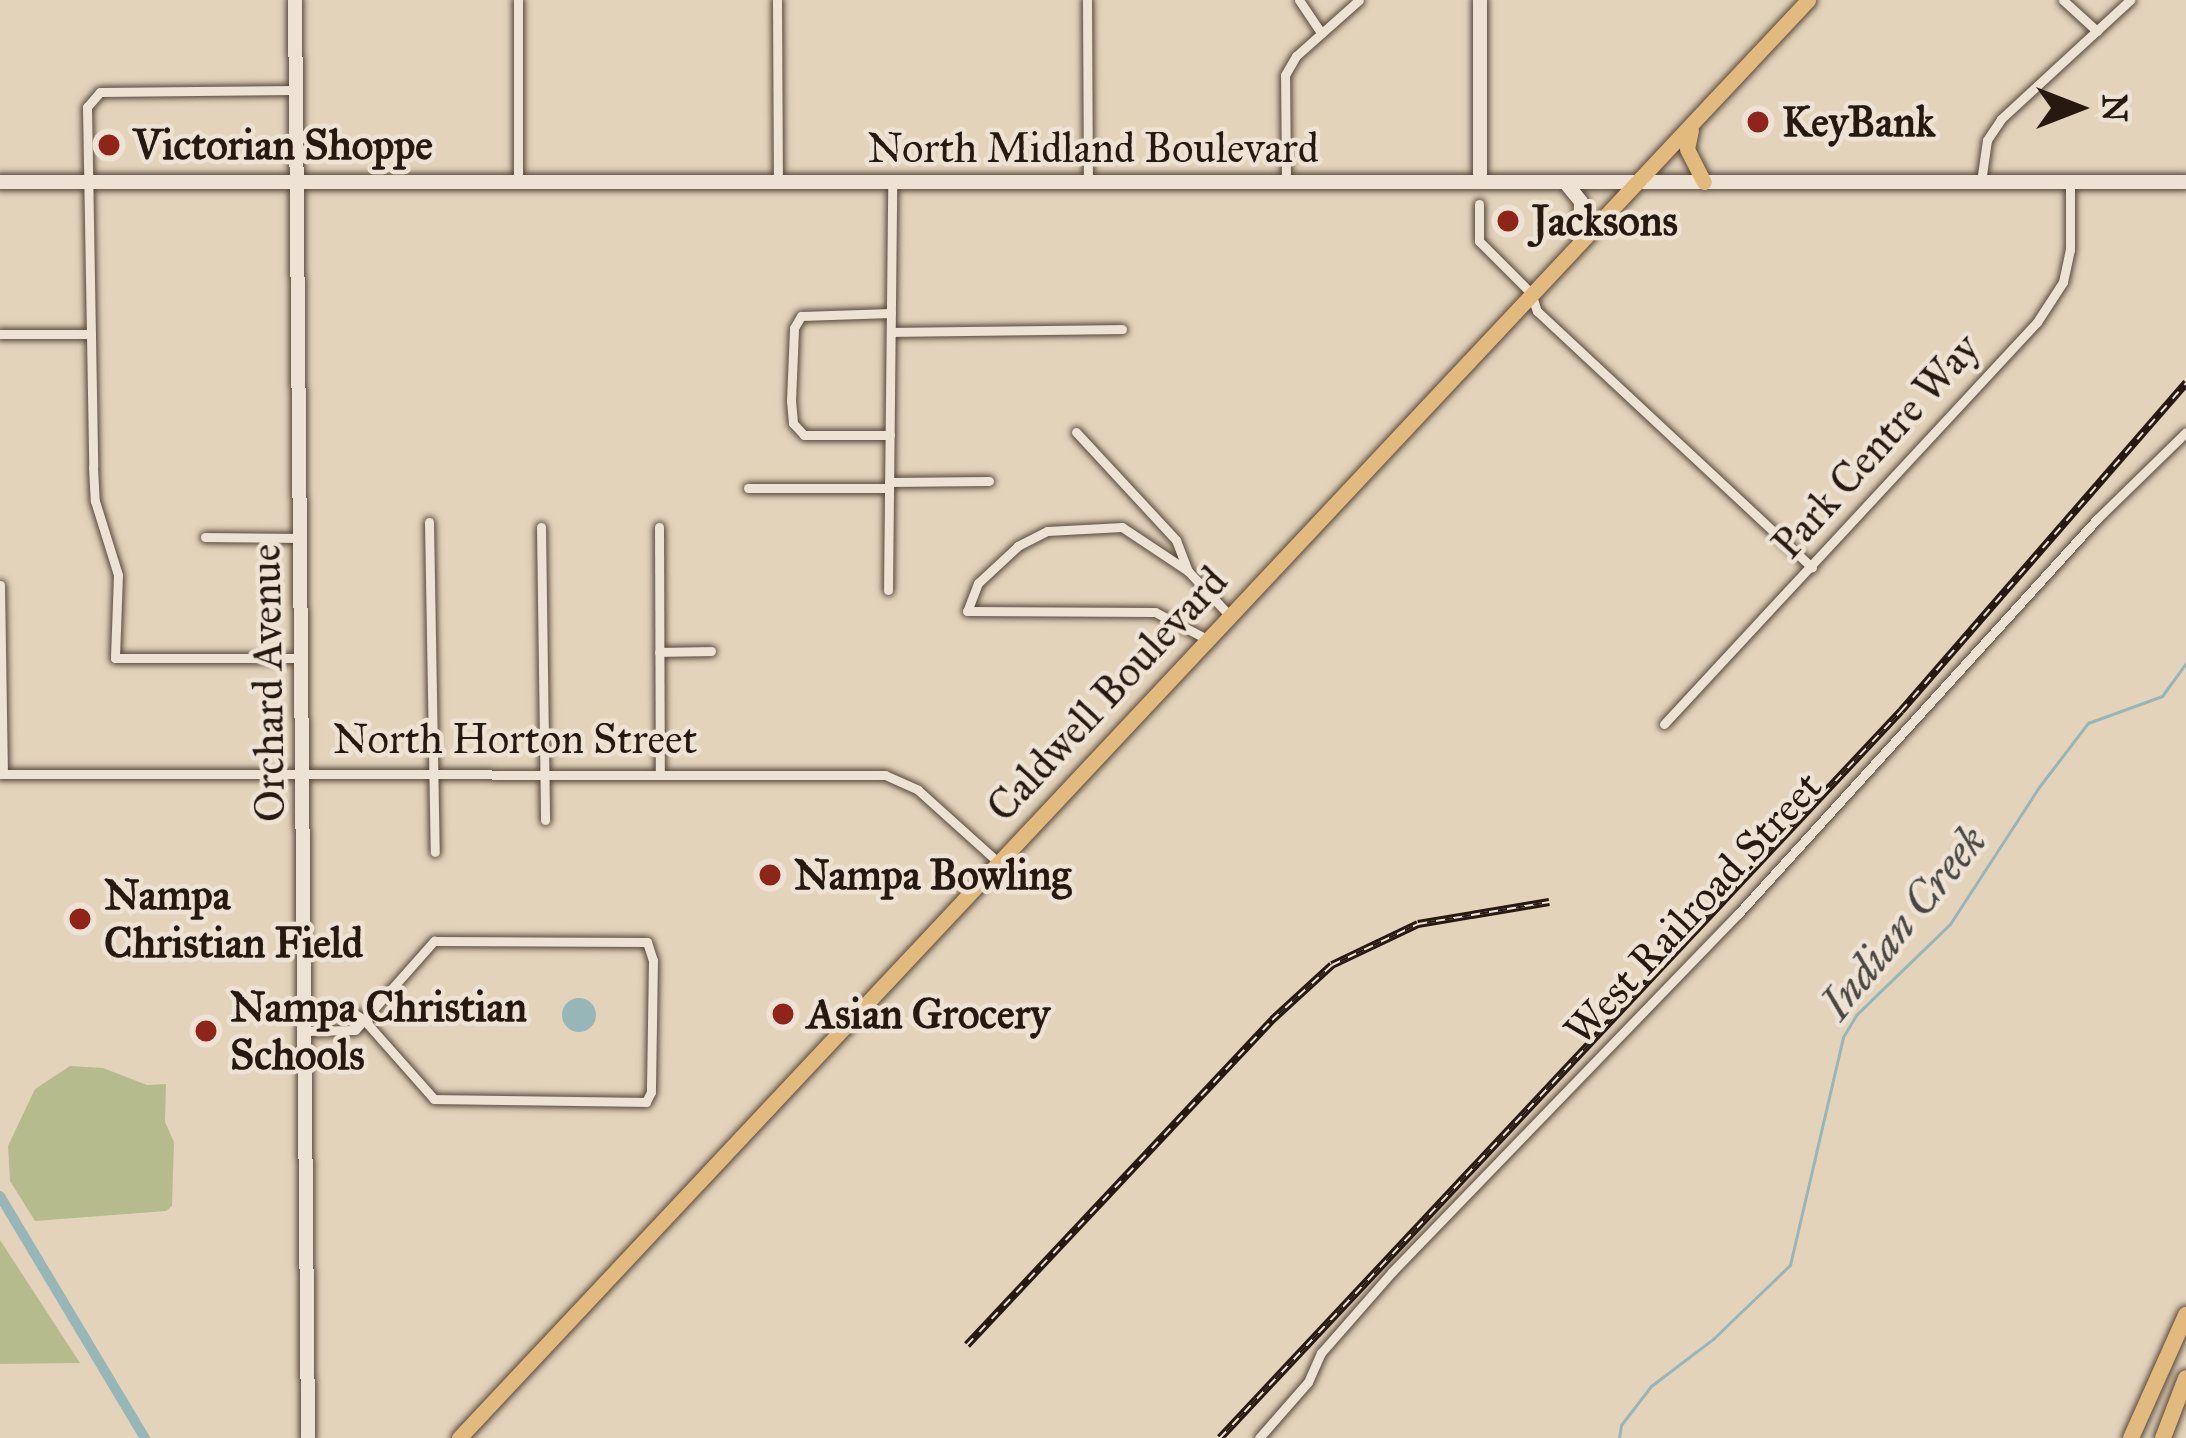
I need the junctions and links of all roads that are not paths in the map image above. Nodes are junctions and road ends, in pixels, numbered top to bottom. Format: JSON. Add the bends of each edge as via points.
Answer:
{"nodes":[{"id":1,"x":295,"y":0,"type":"edge"},
{"id":2,"x":518,"y":0,"type":"edge"},
{"id":3,"x":777,"y":0,"type":"edge"},
{"id":4,"x":1087,"y":0,"type":"edge"},
{"id":5,"x":1299,"y":0,"type":"edge"},
{"id":6,"x":1359,"y":0,"type":"edge"},
{"id":7,"x":1480,"y":0,"type":"edge"},
{"id":8,"x":1808,"y":0,"type":"edge"},
{"id":9,"x":2063,"y":0,"type":"edge"},
{"id":10,"x":2130,"y":0,"type":"edge"},
{"id":11,"x":2097,"y":31,"type":"junction"},
{"id":12,"x":1321,"y":33,"type":"junction"},
{"id":13,"x":295,"y":90,"type":"junction"},
{"id":14,"x":1691,"y":128,"type":"junction"},
{"id":15,"x":295,"y":179,"type":"junction"},
{"id":16,"x":778,"y":180,"type":"junction"},
{"id":17,"x":88,"y":181,"type":"junction"},
{"id":18,"x":518,"y":181,"type":"junction"},
{"id":19,"x":892,"y":181,"type":"junction"},
{"id":20,"x":1286,"y":181,"type":"junction"},
{"id":21,"x":0,"y":182,"type":"edge"},
{"id":22,"x":1088,"y":182,"type":"junction"},
{"id":23,"x":1480,"y":182,"type":"junction"},
{"id":24,"x":1565,"y":182,"type":"junction"},
{"id":25,"x":1638,"y":182,"type":"junction"},
{"id":26,"x":1704,"y":182,"type":"junction"},
{"id":27,"x":1981,"y":182,"type":"junction"},
{"id":28,"x":2186,"y":182,"type":"edge"},
{"id":29,"x":2070,"y":183,"type":"junction"},
{"id":30,"x":1479,"y":203,"type":"dead end"},
{"id":31,"x":1580,"y":242,"type":"junction"},
{"id":32,"x":1531,"y":293,"type":"junction"},
{"id":33,"x":891,"y":313,"type":"junction"},
{"id":34,"x":1122,"y":329,"type":"dead end"},
{"id":35,"x":891,"y":332,"type":"junction"},
{"id":36,"x":0,"y":334,"type":"edge"},
{"id":37,"x":91,"y":334,"type":"junction"},
{"id":38,"x":1076,"y":432,"type":"dead end"},
{"id":39,"x":2186,"y":432,"type":"edge"},
{"id":40,"x":890,"y":435,"type":"junction"},
{"id":41,"x":989,"y":481,"type":"dead end"},
{"id":42,"x":890,"y":485,"type":"junction"},
{"id":43,"x":748,"y":488,"type":"dead end"},
{"id":44,"x":429,"y":522,"type":"dead end"},
{"id":45,"x":541,"y":527,"type":"dead end"},
{"id":46,"x":659,"y":527,"type":"dead end"},
{"id":47,"x":205,"y":537,"type":"dead end"},
{"id":48,"x":299,"y":538,"type":"junction"},
{"id":49,"x":1812,"y":567,"type":"junction"},
{"id":50,"x":1188,"y":571,"type":"junction"},
{"id":51,"x":0,"y":585,"type":"edge"},
{"id":52,"x":888,"y":590,"type":"dead end"},
{"id":53,"x":1229,"y":616,"type":"junction"},
{"id":54,"x":1207,"y":639,"type":"junction"},
{"id":55,"x":711,"y":651,"type":"dead end"},
{"id":56,"x":659,"y":652,"type":"junction"},
{"id":57,"x":301,"y":658,"type":"junction"},
{"id":58,"x":1664,"y":724,"type":"dead end"},
{"id":59,"x":302,"y":772,"type":"junction"},
{"id":60,"x":432,"y":772,"type":"junction"},
{"id":61,"x":544,"y":772,"type":"junction"},
{"id":62,"x":659,"y":772,"type":"junction"},
{"id":63,"x":1,"y":774,"type":"edge"},
{"id":64,"x":544,"y":820,"type":"dead end"},
{"id":65,"x":435,"y":852,"type":"dead end"},
{"id":66,"x":998,"y":862,"type":"junction"},
{"id":67,"x":305,"y":1012,"type":"junction"},
{"id":68,"x":364,"y":1020,"type":"junction"},
{"id":69,"x":305,"y":1031,"type":"junction"},
{"id":70,"x":2186,"y":1315,"type":"edge"},
{"id":71,"x":2186,"y":1378,"type":"edge"},
{"id":72,"x":308,"y":1438,"type":"edge"},
{"id":73,"x":459,"y":1438,"type":"edge"},
{"id":74,"x":1259,"y":1438,"type":"edge"},
{"id":75,"x":2131,"y":1438,"type":"edge"},
{"id":76,"x":2163,"y":1438,"type":"edge"}],
"edges":[{"from":1,"to":13,"type":"street","name":"Orchard Avenue"},
{"from":2,"to":18,"type":"street"},
{"from":3,"to":16,"type":"street"},
{"from":4,"to":22,"type":"street"},
{"from":5,"to":12,"type":"street"},
{"from":6,"to":12,"type":"street"},
{"from":7,"to":23,"type":"street"},
{"from":8,"to":14,"type":"main road","name":"Caldwell Boulevard"},
{"from":9,"to":11,"type":"street"},
{"from":10,"to":11,"type":"street"},
{"from":11,"to":27,"type":"street","via":[[2001,119],[1987,140]]},
{"from":12,"to":20,"type":"street","via":[[1285,75]]},
{"from":13,"to":15,"type":"street","name":"Orchard Avenue"},
{"from":13,"to":17,"type":"street","via":[[100,92],[87,106]]},
{"from":14,"to":25,"type":"main road","name":"Caldwell Boulevard"},
{"from":14,"to":26,"type":"main road","via":[[1687,149]]},
{"from":15,"to":17,"type":"street","name":"North Midland Boulevard"},
{"from":15,"to":18,"type":"street","name":"North Midland Boulevard"},
{"from":15,"to":48,"type":"street","name":"Orchard Avenue"},
{"from":16,"to":18,"type":"street","name":"North Midland Boulevard"},
{"from":16,"to":19,"type":"street","name":"North Midland Boulevard"},
{"from":17,"to":21,"type":"street","name":"North Midland Boulevard"},
{"from":17,"to":37,"type":"street"},
{"from":19,"to":22,"type":"street","name":"North Midland Boulevard"},
{"from":19,"to":33,"type":"street"},
{"from":20,"to":22,"type":"street","name":"North Midland Boulevard"},
{"from":20,"to":23,"type":"street","name":"North Midland Boulevard"},
{"from":23,"to":24,"type":"street","name":"North Midland Boulevard"},
{"from":24,"to":25,"type":"street","name":"North Midland Boulevard"},
{"from":24,"to":31,"type":"street","via":[[1581,202]]},
{"from":25,"to":26,"type":"street","name":"North Midland Boulevard"},
{"from":25,"to":31,"type":"main road","name":"Caldwell Boulevard"},
{"from":26,"to":27,"type":"street","name":"North Midland Boulevard"},
{"from":27,"to":29,"type":"street","name":"North Midland Boulevard"},
{"from":28,"to":29,"type":"street","name":"North Midland Boulevard"},
{"from":29,"to":49,"type":"street","name":"Park Centre Way","via":[[2066,266],[2043,314]]},
{"from":30,"to":32,"type":"street","via":[[1479,241]]},
{"from":31,"to":32,"type":"main road","name":"Caldwell Boulevard"},
{"from":32,"to":49,"type":"street","via":[[1537,311]]},
{"from":32,"to":53,"type":"main road","name":"Caldwell Boulevard"},
{"from":33,"to":35,"type":"street"},
{"from":33,"to":40,"type":"street","via":[[801,316],[791,401],[804,435]]},
{"from":34,"to":35,"type":"street"},
{"from":35,"to":40,"type":"street"},
{"from":36,"to":37,"type":"street"},
{"from":37,"to":57,"type":"street","via":[[94,501],[118,575],[115,658]]},
{"from":38,"to":50,"type":"street","via":[[1176,541]]},
{"from":39,"to":74,"type":"street","name":"West Railroad Street","via":[[1392,1272]]},
{"from":40,"to":42,"type":"street"},
{"from":41,"to":42,"type":"street"},
{"from":42,"to":43,"type":"street"},
{"from":42,"to":52,"type":"street"},
{"from":44,"to":60,"type":"street"},
{"from":45,"to":61,"type":"street"},
{"from":46,"to":56,"type":"street"},
{"from":47,"to":48,"type":"street"},
{"from":48,"to":57,"type":"street","name":"Orchard Avenue"},
{"from":49,"to":58,"type":"street","name":"Park Centre Way"},
{"from":50,"to":53,"type":"street"},
{"from":50,"to":54,"type":"street","via":[[1121,527],[1047,531],[978,583],[967,610],[1154,612]]},
{"from":51,"to":63,"type":"street"},
{"from":53,"to":54,"type":"main road","name":"Caldwell Boulevard"},
{"from":54,"to":66,"type":"main road","name":"Caldwell Boulevard"},
{"from":55,"to":56,"type":"street"},
{"from":56,"to":62,"type":"street"},
{"from":57,"to":59,"type":"street","name":"Orchard Avenue"},
{"from":59,"to":60,"type":"street","name":"North Horton Street"},
{"from":59,"to":63,"type":"street","name":"North Horton Street"},
{"from":59,"to":67,"type":"street","name":"Orchard Avenue"},
{"from":60,"to":61,"type":"street","name":"North Horton Street"},
{"from":60,"to":65,"type":"street"},
{"from":61,"to":62,"type":"street","name":"North Horton Street"},
{"from":61,"to":64,"type":"street"},
{"from":62,"to":66,"type":"street","name":"North Horton Street","via":[[892,776],[919,790]]},
{"from":66,"to":73,"type":"main road","name":"Caldwell Boulevard"},
{"from":67,"to":68,"type":"street","via":[[352,1012]]},
{"from":67,"to":69,"type":"street","name":"Orchard Avenue"},
{"from":68,"to":68,"type":"street","via":[[434,941],[646,942],[653,960],[651,1092],[646,1102],[622,1105],[434,1099]]},
{"from":68,"to":69,"type":"street","via":[[355,1030]]},
{"from":69,"to":72,"type":"street","name":"Orchard Avenue"},
{"from":70,"to":75,"type":"highway"},
{"from":71,"to":76,"type":"highway"}]}
